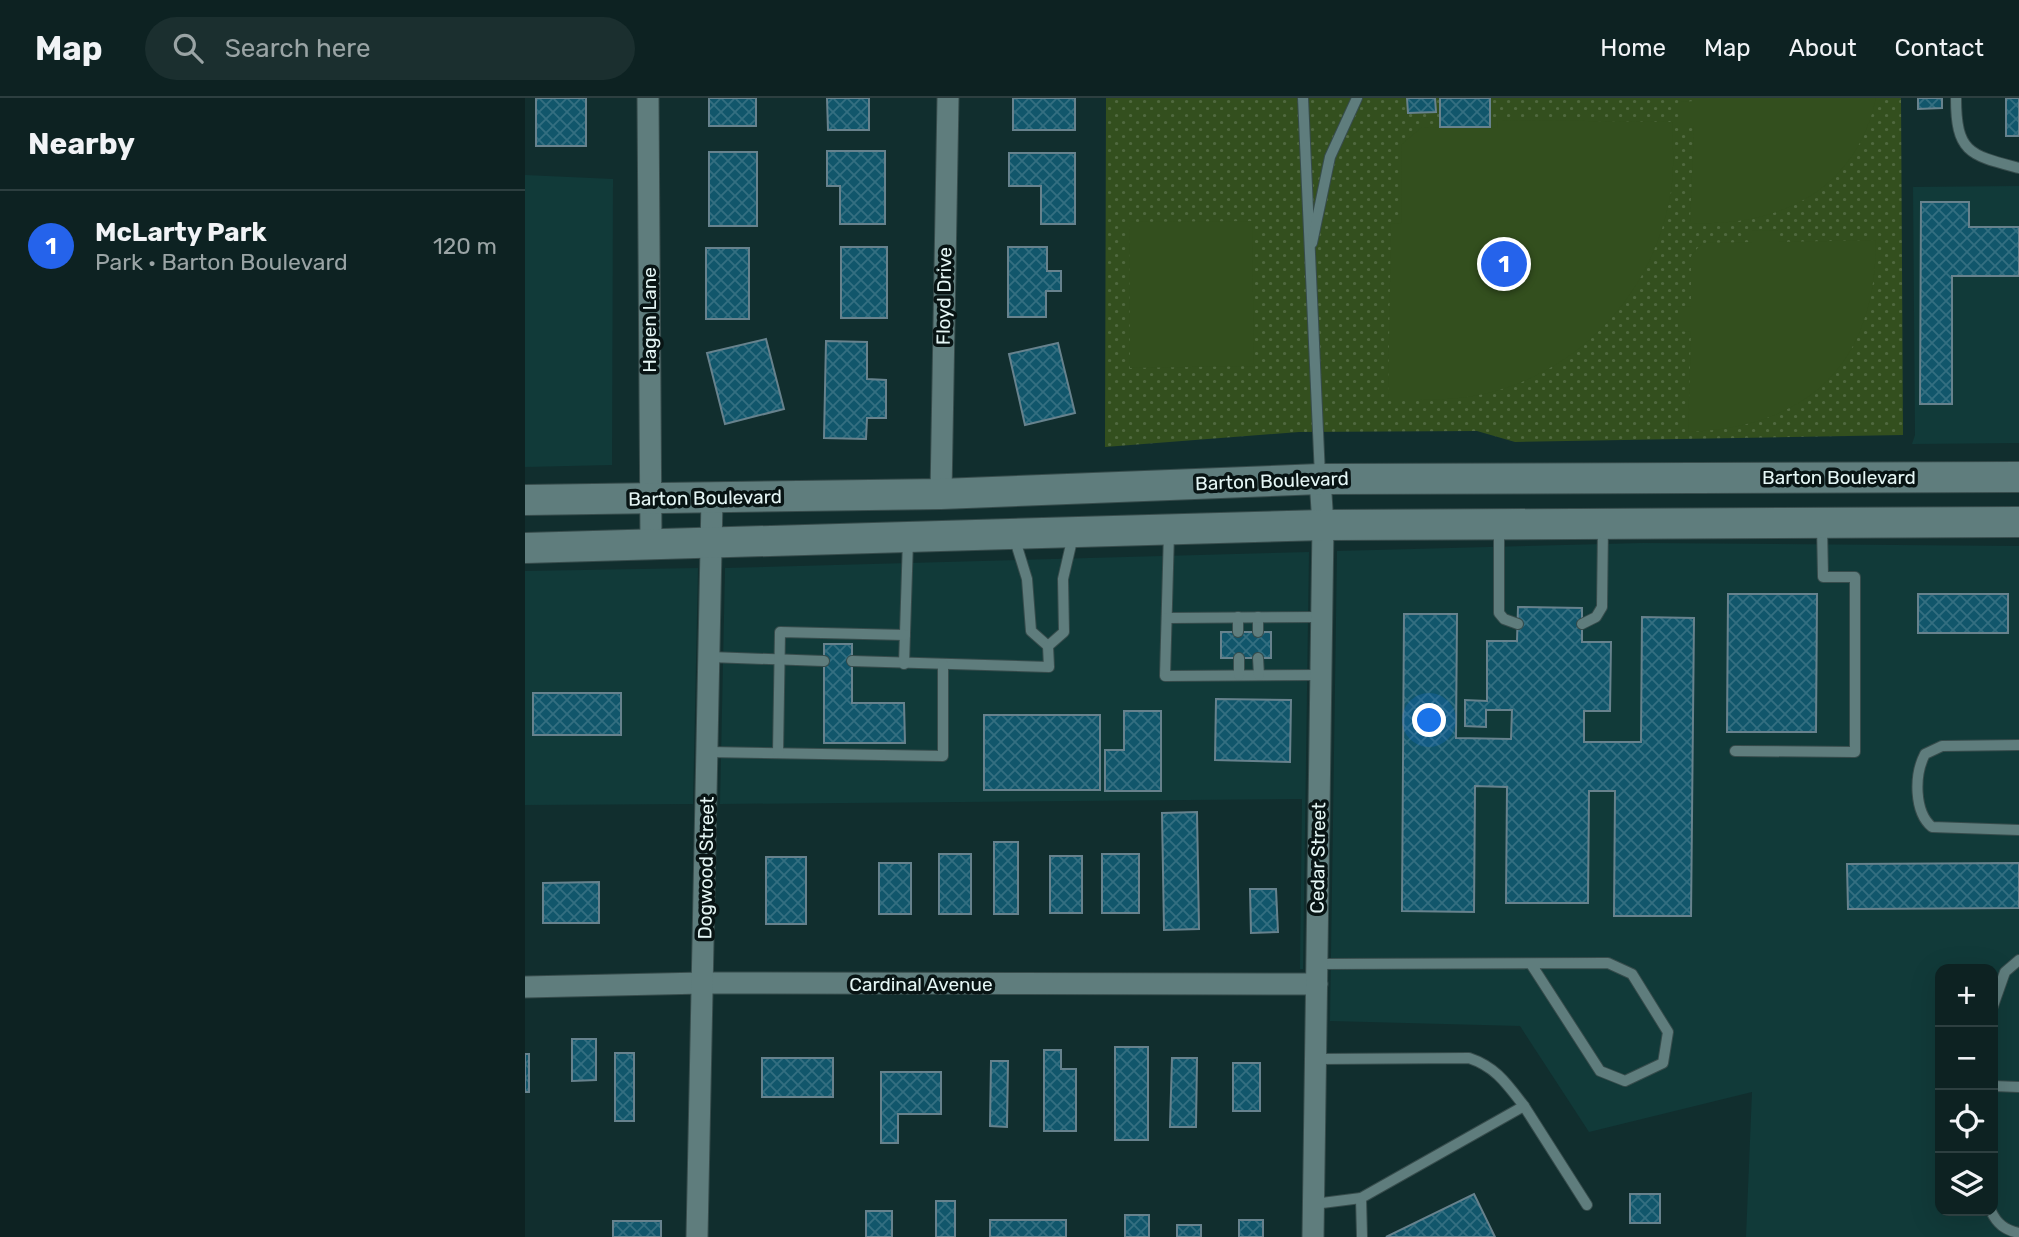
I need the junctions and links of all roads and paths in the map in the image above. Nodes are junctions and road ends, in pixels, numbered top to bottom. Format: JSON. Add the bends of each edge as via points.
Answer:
{"nodes":[{"id":1,"x":648,"y":98,"type":"edge"},
{"id":2,"x":948,"y":98,"type":"edge"},
{"id":3,"x":1303,"y":98,"type":"edge"},
{"id":4,"x":1357,"y":98,"type":"edge"},
{"id":5,"x":1956,"y":98,"type":"edge"},
{"id":6,"x":2019,"y":168,"type":"edge"},
{"id":7,"x":1308,"y":260,"type":"junction"},
{"id":8,"x":2019,"y":477,"type":"edge"},
{"id":9,"x":1320,"y":479,"type":"junction"},
{"id":10,"x":941,"y":494,"type":"junction"},
{"id":11,"x":650,"y":499,"type":"junction"},
{"id":12,"x":712,"y":499,"type":"junction"},
{"id":13,"x":525,"y":500,"type":"edge"},
{"id":14,"x":2019,"y":522,"type":"edge"},
{"id":15,"x":1822,"y":523,"type":"junction"},
{"id":16,"x":1499,"y":524,"type":"junction"},
{"id":17,"x":1603,"y":524,"type":"junction"},
{"id":18,"x":1323,"y":525,"type":"junction"},
{"id":19,"x":1169,"y":529,"type":"junction"},
{"id":20,"x":1073,"y":531,"type":"junction"},
{"id":21,"x":1013,"y":533,"type":"junction"},
{"id":22,"x":908,"y":536,"type":"junction"},
{"id":23,"x":712,"y":541,"type":"junction"},
{"id":24,"x":651,"y":542,"type":"junction"},
{"id":25,"x":525,"y":548,"type":"edge"},
{"id":26,"x":1238,"y":617,"type":"junction"},
{"id":27,"x":1258,"y":617,"type":"junction"},
{"id":28,"x":1322,"y":617,"type":"junction"},
{"id":29,"x":1167,"y":618,"type":"junction"},
{"id":30,"x":1518,"y":624,"type":"dead end"},
{"id":31,"x":1582,"y":624,"type":"dead end"},
{"id":32,"x":1238,"y":632,"type":"dead end"},
{"id":33,"x":1258,"y":632,"type":"dead end"},
{"id":34,"x":905,"y":635,"type":"junction"},
{"id":35,"x":1048,"y":646,"type":"junction"},
{"id":36,"x":710,"y":657,"type":"junction"},
{"id":37,"x":1238,"y":658,"type":"dead end"},
{"id":38,"x":1258,"y":658,"type":"dead end"},
{"id":39,"x":780,"y":660,"type":"junction"},
{"id":40,"x":824,"y":661,"type":"dead end"},
{"id":41,"x":852,"y":661,"type":"dead end"},
{"id":42,"x":904,"y":664,"type":"junction"},
{"id":43,"x":943,"y":664,"type":"junction"},
{"id":44,"x":1238,"y":675,"type":"junction"},
{"id":45,"x":1259,"y":675,"type":"junction"},
{"id":46,"x":1321,"y":675,"type":"junction"},
{"id":47,"x":2019,"y":745,"type":"edge"},
{"id":48,"x":1735,"y":751,"type":"dead end"},
{"id":49,"x":708,"y":752,"type":"junction"},
{"id":50,"x":778,"y":753,"type":"junction"},
{"id":51,"x":2019,"y":830,"type":"edge"},
{"id":52,"x":2019,"y":960,"type":"edge"},
{"id":53,"x":1531,"y":964,"type":"junction"},
{"id":54,"x":1317,"y":974,"type":"junction"},
{"id":55,"x":703,"y":983,"type":"junction"},
{"id":56,"x":525,"y":987,"type":"edge"},
{"id":57,"x":1998,"y":992,"type":"edge"},
{"id":58,"x":1316,"y":1059,"type":"junction"},
{"id":59,"x":1998,"y":1086,"type":"edge"},
{"id":60,"x":2019,"y":1087,"type":"edge"},
{"id":61,"x":1524,"y":1106,"type":"junction"},
{"id":62,"x":1361,"y":1198,"type":"junction"},
{"id":63,"x":1314,"y":1204,"type":"junction"},
{"id":64,"x":1587,"y":1205,"type":"dead end"},
{"id":65,"x":1993,"y":1216,"type":"edge"},
{"id":66,"x":2019,"y":1233,"type":"edge"},
{"id":67,"x":697,"y":1237,"type":"edge"},
{"id":68,"x":1313,"y":1237,"type":"edge"},
{"id":69,"x":1362,"y":1237,"type":"edge"}],
"edges":[{"from":1,"to":11,"type":"street","name":"Hagen Lane"},
{"from":2,"to":10,"type":"street","name":"Floyd Drive"},
{"from":3,"to":7,"type":"lane"},
{"from":4,"to":7,"type":"lane","via":[[1329,157]]},
{"from":5,"to":6,"type":"lane","via":[[1960,140],[1966,148],[1973,155]]},
{"from":7,"to":9,"type":"lane"},
{"from":8,"to":9,"type":"main road","name":"Barton Boulevard"},
{"from":9,"to":10,"type":"main road","name":"Barton Boulevard"},
{"from":9,"to":18,"type":"street","name":"Cedar Street"},
{"from":10,"to":12,"type":"main road","name":"Barton Boulevard"},
{"from":11,"to":12,"type":"main road","name":"Barton Boulevard"},
{"from":11,"to":13,"type":"main road","name":"Barton Boulevard"},
{"from":11,"to":24,"type":"street","name":"Hagen Lane"},
{"from":12,"to":23,"type":"street","name":"Dogwood Street"},
{"from":14,"to":15,"type":"main road"},
{"from":15,"to":17,"type":"main road"},
{"from":15,"to":48,"type":"lane","via":[[1823,577],[1855,577],[1855,752]]},
{"from":16,"to":17,"type":"main road"},
{"from":16,"to":18,"type":"main road"},
{"from":16,"to":30,"type":"lane","via":[[1499,613]]},
{"from":17,"to":31,"type":"lane","via":[[1602,607],[1597,617]]},
{"from":18,"to":19,"type":"main road"},
{"from":18,"to":28,"type":"street","name":"Cedar Street"},
{"from":19,"to":20,"type":"main road"},
{"from":19,"to":29,"type":"lane"},
{"from":20,"to":21,"type":"main road"},
{"from":20,"to":35,"type":"lane","via":[[1063,579],[1064,632]]},
{"from":21,"to":22,"type":"main road"},
{"from":21,"to":35,"type":"lane","via":[[1027,579],[1031,631]]},
{"from":22,"to":23,"type":"main road"},
{"from":22,"to":34,"type":"lane"},
{"from":23,"to":24,"type":"main road"},
{"from":23,"to":36,"type":"street","name":"Dogwood Street"},
{"from":24,"to":25,"type":"main road"},
{"from":26,"to":27,"type":"lane"},
{"from":26,"to":29,"type":"lane"},
{"from":26,"to":32,"type":"lane"},
{"from":27,"to":28,"type":"lane"},
{"from":27,"to":33,"type":"lane"},
{"from":28,"to":46,"type":"street","name":"Cedar Street"},
{"from":29,"to":44,"type":"lane","via":[[1165,676]]},
{"from":34,"to":39,"type":"lane","via":[[780,632]]},
{"from":34,"to":42,"type":"lane"},
{"from":35,"to":43,"type":"lane","via":[[1049,667]]},
{"from":36,"to":39,"type":"lane"},
{"from":36,"to":49,"type":"street","name":"Dogwood Street"},
{"from":37,"to":44,"type":"lane"},
{"from":38,"to":45,"type":"lane"},
{"from":39,"to":40,"type":"lane"},
{"from":39,"to":50,"type":"lane"},
{"from":41,"to":42,"type":"lane"},
{"from":42,"to":43,"type":"lane"},
{"from":43,"to":50,"type":"lane","via":[[943,756]]},
{"from":44,"to":45,"type":"lane"},
{"from":45,"to":46,"type":"lane"},
{"from":46,"to":54,"type":"street","name":"Cedar Street"},
{"from":47,"to":51,"type":"lane","via":[[1942,746],[1924,754],[1919,809],[1932,827]]},
{"from":49,"to":50,"type":"lane"},
{"from":49,"to":55,"type":"street","name":"Dogwood Street"},
{"from":52,"to":57,"type":"lane","via":[[2005,972]]},
{"from":53,"to":53,"type":"lane","via":[[1608,963],[1632,974],[1668,1032],[1663,1063],[1625,1081],[1600,1071]]},
{"from":53,"to":54,"type":"lane"},
{"from":54,"to":55,"type":"street","name":"Cardinal Avenue"},
{"from":54,"to":58,"type":"street","name":"Cedar Street"},
{"from":55,"to":56,"type":"street","name":"Cardinal Avenue"},
{"from":55,"to":67,"type":"street","name":"Dogwood Street"},
{"from":58,"to":61,"type":"lane","via":[[1469,1058],[1499,1073]]},
{"from":58,"to":63,"type":"street","name":"Cedar Street"},
{"from":59,"to":60,"type":"lane"},
{"from":61,"to":62,"type":"lane"},
{"from":61,"to":64,"type":"lane"},
{"from":62,"to":63,"type":"lane"},
{"from":62,"to":69,"type":"lane"},
{"from":63,"to":68,"type":"street","name":"Cedar Street"},
{"from":65,"to":66,"type":"lane","via":[[2007,1230]]}]}
